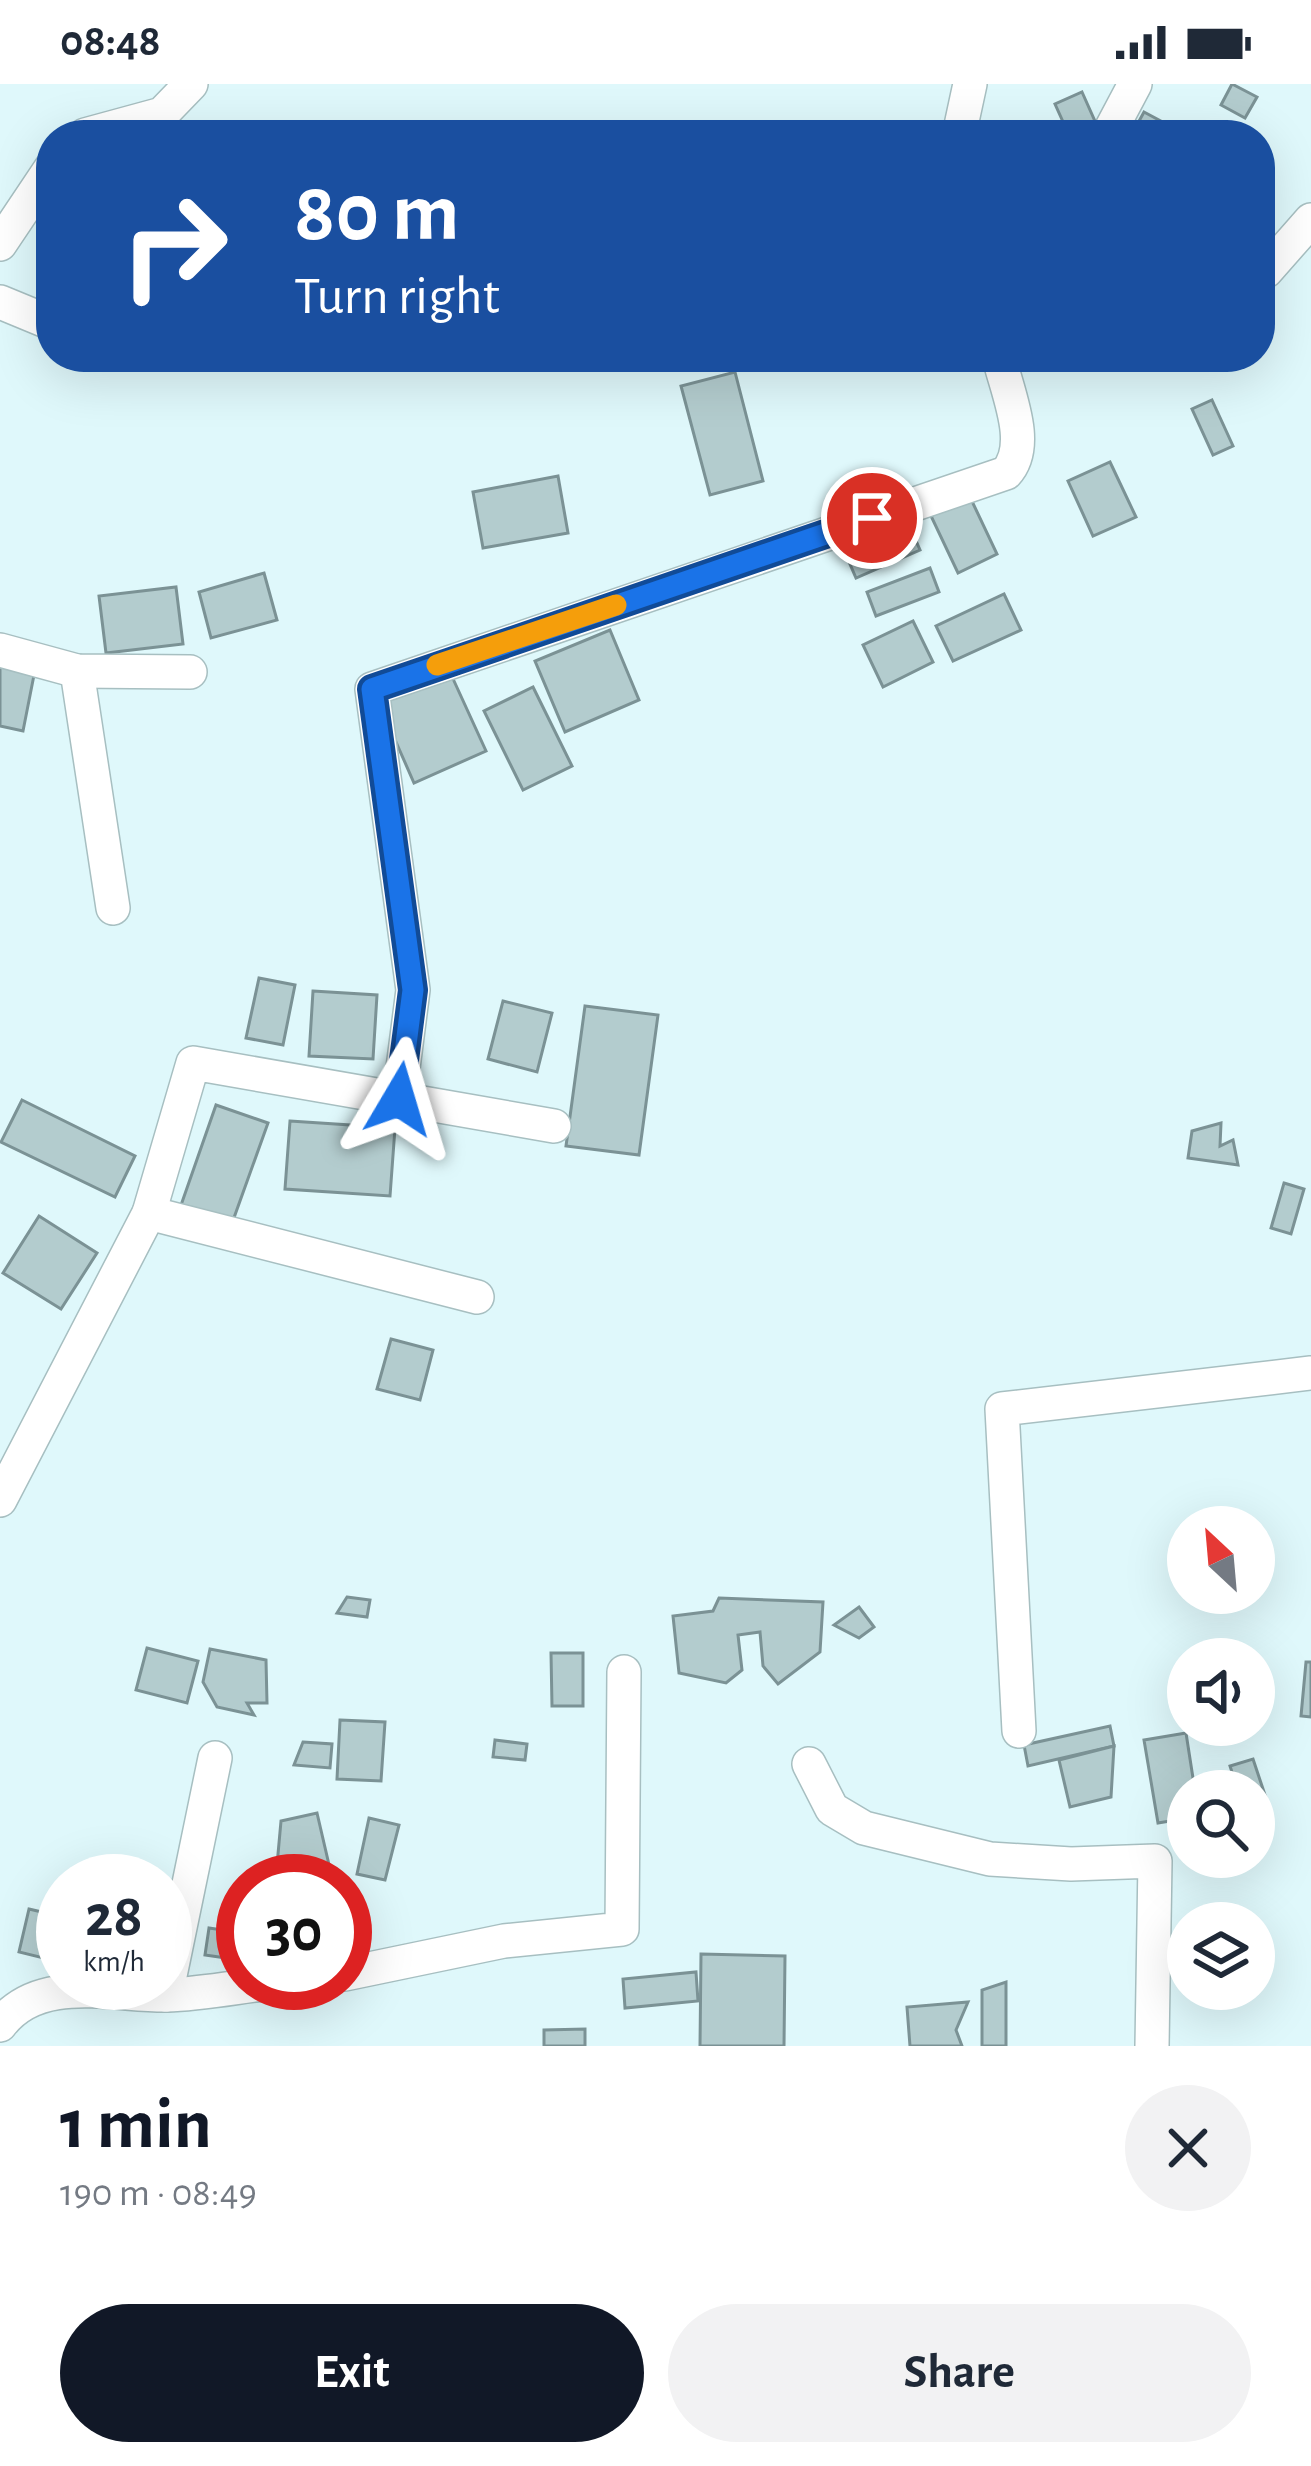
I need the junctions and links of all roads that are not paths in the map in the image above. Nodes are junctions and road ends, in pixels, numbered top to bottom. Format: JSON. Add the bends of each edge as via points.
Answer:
{"nodes":[{"id":1,"x":191,"y":84,"type":"edge"},
{"id":2,"x":970,"y":84,"type":"edge"},
{"id":3,"x":1135,"y":84,"type":"edge"},
{"id":4,"x":140,"y":120,"type":"edge"},
{"id":5,"x":962,"y":120,"type":"edge"},
{"id":6,"x":1116,"y":120,"type":"edge"},
{"id":7,"x":36,"y":190,"type":"edge"},
{"id":8,"x":1311,"y":220,"type":"edge"},
{"id":9,"x":0,"y":244,"type":"edge"},
{"id":10,"x":1275,"y":261,"type":"edge"},
{"id":11,"x":0,"y":302,"type":"edge"},
{"id":12,"x":36,"y":317,"type":"edge"},
{"id":13,"x":1002,"y":372,"type":"edge"},
{"id":14,"x":0,"y":650,"type":"edge"},
{"id":15,"x":77,"y":671,"type":"junction"},
{"id":16,"x":190,"y":673,"type":"dead end"},
{"id":17,"x":113,"y":908,"type":"dead end"},
{"id":18,"x":399,"y":1099,"type":"junction"},
{"id":19,"x":554,"y":1126,"type":"dead end"},
{"id":20,"x":149,"y":1213,"type":"junction"},
{"id":21,"x":477,"y":1297,"type":"dead end"},
{"id":22,"x":1311,"y":1373,"type":"edge"},
{"id":23,"x":0,"y":1500,"type":"edge"},
{"id":24,"x":624,"y":1672,"type":"dead end"},
{"id":25,"x":1019,"y":1730,"type":"dead end"},
{"id":26,"x":214,"y":1758,"type":"dead end"},
{"id":27,"x":809,"y":1764,"type":"dead end"},
{"id":28,"x":192,"y":1867,"type":"edge"},
{"id":29,"x":372,"y":1968,"type":"edge"},
{"id":30,"x":36,"y":2001,"type":"edge"},
{"id":31,"x":0,"y":2024,"type":"edge"},
{"id":32,"x":1152,"y":2046,"type":"edge"}],
"edges":[{"from":1,"to":4,"type":"street","via":[[162,114]]},
{"from":2,"to":5,"type":"street"},
{"from":3,"to":6,"type":"street"},
{"from":7,"to":9,"type":"street"},
{"from":8,"to":10,"type":"street"},
{"from":11,"to":12,"type":"street"},
{"from":13,"to":18,"type":"street","via":[[1018,442],[1018,460],[1006,473],[372,689],[413,990]]},
{"from":14,"to":15,"type":"street"},
{"from":15,"to":16,"type":"street"},
{"from":15,"to":17,"type":"street"},
{"from":18,"to":19,"type":"street"},
{"from":18,"to":20,"type":"street","via":[[193,1063]]},
{"from":20,"to":21,"type":"street"},
{"from":20,"to":23,"type":"street"},
{"from":22,"to":25,"type":"street","via":[[1002,1409]]},
{"from":24,"to":29,"type":"street","via":[[622,1929],[505,1941]]},
{"from":26,"to":28,"type":"street"},
{"from":27,"to":32,"type":"street","via":[[832,1809],[864,1828],[991,1859],[1155,1861]]},
{"from":30,"to":31,"type":"street"}]}
